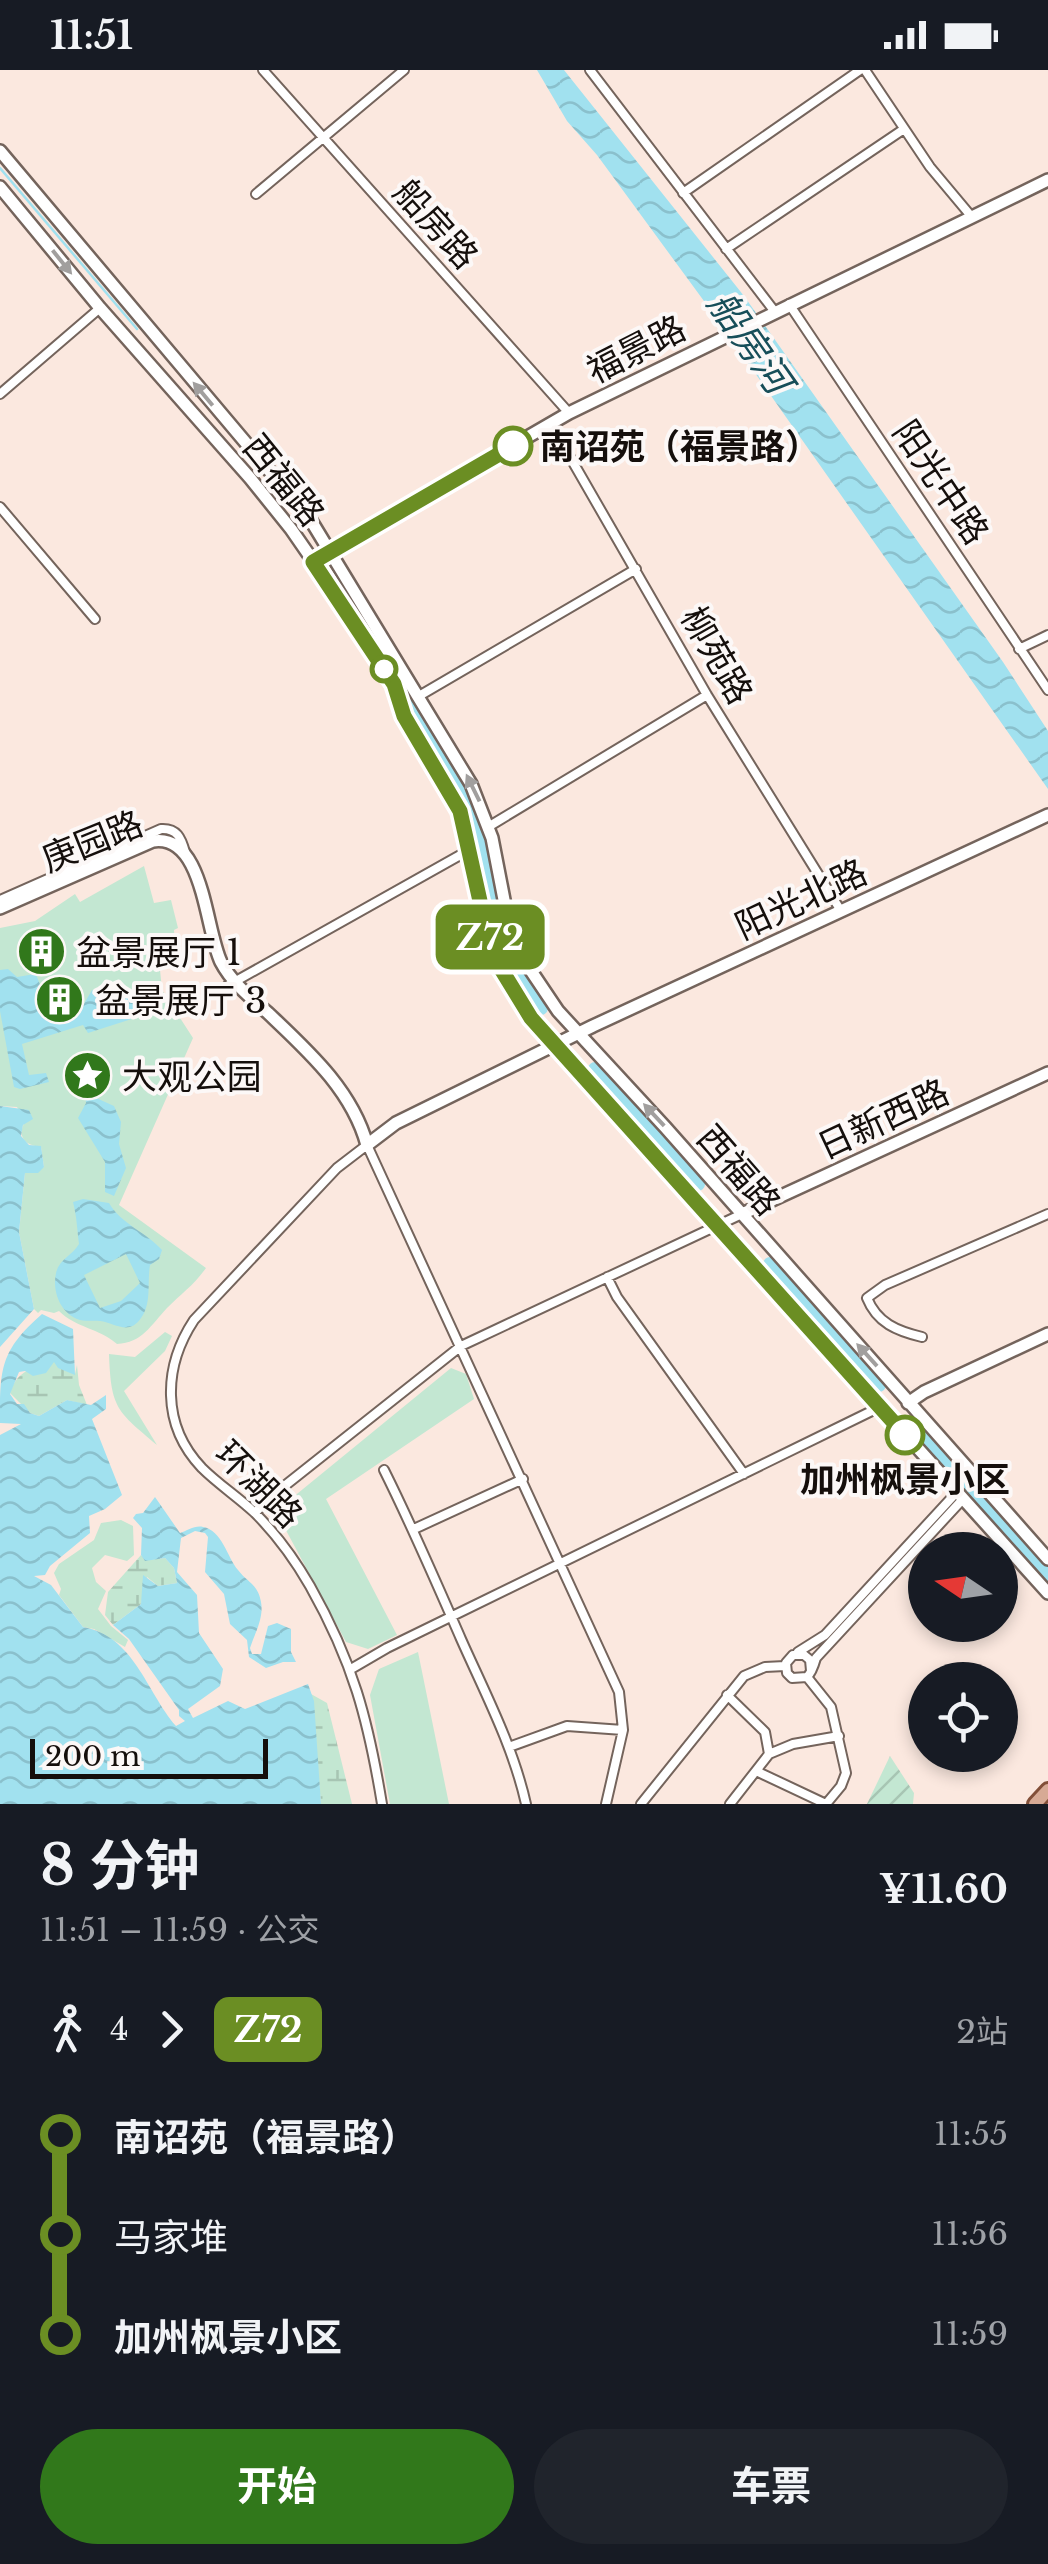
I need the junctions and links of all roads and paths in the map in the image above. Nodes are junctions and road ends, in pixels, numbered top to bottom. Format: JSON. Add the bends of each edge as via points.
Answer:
{"nodes":[{"id":1,"x":263,"y":70,"type":"edge"},
{"id":2,"x":404,"y":70,"type":"edge"},
{"id":3,"x":590,"y":70,"type":"edge"},
{"id":4,"x":863,"y":70,"type":"edge"},
{"id":5,"x":904,"y":129,"type":"junction"},
{"id":6,"x":322,"y":139,"type":"junction"},
{"id":7,"x":0,"y":151,"type":"edge"},
{"id":8,"x":1048,"y":180,"type":"edge"},
{"id":9,"x":0,"y":187,"type":"edge"},
{"id":10,"x":683,"y":193,"type":"junction"},
{"id":11,"x":256,"y":194,"type":"dead end"},
{"id":12,"x":970,"y":216,"type":"junction"},
{"id":13,"x":726,"y":249,"type":"junction"},
{"id":14,"x":790,"y":304,"type":"junction"},
{"id":15,"x":100,"y":308,"type":"junction"},
{"id":16,"x":769,"y":315,"type":"junction"},
{"id":17,"x":0,"y":394,"type":"edge"},
{"id":18,"x":569,"y":414,"type":"junction"},
{"id":19,"x":551,"y":424,"type":"junction"},
{"id":20,"x":0,"y":507,"type":"edge"},
{"id":21,"x":331,"y":551,"type":"junction"},
{"id":22,"x":313,"y":562,"type":"junction"},
{"id":23,"x":636,"y":569,"type":"junction"},
{"id":24,"x":95,"y":618,"type":"dead end"},
{"id":25,"x":1048,"y":636,"type":"edge"},
{"id":26,"x":1019,"y":649,"type":"junction"},
{"id":27,"x":1048,"y":690,"type":"edge"},
{"id":28,"x":708,"y":695,"type":"junction"},
{"id":29,"x":419,"y":696,"type":"junction"},
{"id":30,"x":1048,"y":815,"type":"edge"},
{"id":31,"x":488,"y":827,"type":"junction"},
{"id":32,"x":471,"y":850,"type":"junction"},
{"id":33,"x":186,"y":852,"type":"junction"},
{"id":34,"x":0,"y":900,"type":"edge"},
{"id":35,"x":0,"y":908,"type":"edge"},
{"id":36,"x":841,"y":911,"type":"junction"},
{"id":37,"x":230,"y":983,"type":"junction"},
{"id":38,"x":578,"y":1034,"type":"junction"},
{"id":39,"x":555,"y":1045,"type":"junction"},
{"id":40,"x":1048,"y":1074,"type":"edge"},
{"id":41,"x":367,"y":1146,"type":"junction"},
{"id":42,"x":742,"y":1214,"type":"junction"},
{"id":43,"x":1048,"y":1214,"type":"edge"},
{"id":44,"x":718,"y":1226,"type":"junction"},
{"id":45,"x":607,"y":1277,"type":"junction"},
{"id":46,"x":1048,"y":1334,"type":"edge"},
{"id":47,"x":922,"y":1337,"type":"dead end"},
{"id":48,"x":461,"y":1346,"type":"junction"},
{"id":49,"x":908,"y":1403,"type":"junction"},
{"id":50,"x":880,"y":1406,"type":"junction"},
{"id":51,"x":384,"y":1470,"type":"dead end"},
{"id":52,"x":744,"y":1474,"type":"junction"},
{"id":53,"x":523,"y":1479,"type":"junction"},
{"id":54,"x":959,"y":1496,"type":"junction"},
{"id":55,"x":255,"y":1513,"type":"junction"},
{"id":56,"x":414,"y":1529,"type":"junction"},
{"id":57,"x":1048,"y":1559,"type":"edge"},
{"id":58,"x":562,"y":1564,"type":"junction"},
{"id":59,"x":1048,"y":1593,"type":"edge"},
{"id":60,"x":453,"y":1617,"type":"junction"},
{"id":61,"x":793,"y":1655,"type":"junction"},
{"id":62,"x":786,"y":1666,"type":"junction"},
{"id":63,"x":351,"y":1669,"type":"junction"},
{"id":64,"x":809,"y":1674,"type":"junction"},
{"id":65,"x":727,"y":1695,"type":"junction"},
{"id":66,"x":623,"y":1730,"type":"junction"},
{"id":67,"x":840,"y":1736,"type":"junction"},
{"id":68,"x":509,"y":1747,"type":"junction"},
{"id":69,"x":769,"y":1754,"type":"junction"},
{"id":70,"x":756,"y":1771,"type":"junction"},
{"id":71,"x":1048,"y":1790,"type":"edge"},
{"id":72,"x":382,"y":1804,"type":"edge"},
{"id":73,"x":526,"y":1804,"type":"edge"},
{"id":74,"x":606,"y":1804,"type":"edge"},
{"id":75,"x":641,"y":1804,"type":"edge"},
{"id":76,"x":730,"y":1804,"type":"edge"},
{"id":77,"x":826,"y":1804,"type":"edge"},
{"id":78,"x":1035,"y":1804,"type":"edge"}],
"edges":[{"from":1,"to":6,"type":"street","name":"船房路"},
{"from":2,"to":6,"type":"street"},
{"from":3,"to":10,"type":"street"},
{"from":4,"to":5,"type":"street"},
{"from":4,"to":10,"type":"street"},
{"from":5,"to":12,"type":"street"},
{"from":5,"to":13,"type":"street"},
{"from":6,"to":11,"type":"street"},
{"from":6,"to":18,"type":"street","name":"船房路"},
{"from":21,"to":7,"type":"main road","name":"西福路","one_way":true,"via":[[276,476]]},
{"from":8,"to":12,"type":"main road","name":"福景路"},
{"from":9,"to":15,"type":"main road","name":"西福路","one_way":true},
{"from":10,"to":13,"type":"street"},
{"from":12,"to":14,"type":"main road","name":"福景路"},
{"from":13,"to":16,"type":"street"},
{"from":14,"to":16,"type":"main road","name":"福景路"},
{"from":14,"to":26,"type":"street","name":"阳光中路"},
{"from":15,"to":17,"type":"street"},
{"from":15,"to":22,"type":"main road","name":"西福路","via":[[250,478]]},
{"from":16,"to":18,"type":"main road","name":"福景路"},
{"from":18,"to":19,"type":"main road","name":"福景路"},
{"from":19,"to":21,"type":"main road","name":"福景路"},
{"from":19,"to":23,"type":"street","name":"柳苑路"},
{"from":20,"to":24,"type":"street"},
{"from":21,"to":22,"type":"main road","name":"福景路"},
{"from":21,"to":29,"type":"main road","name":"西福路"},
{"from":22,"to":32,"type":"main road","name":"西福路","via":[[394,684],[404,716],[460,811]]},
{"from":23,"to":28,"type":"street","name":"柳苑路"},
{"from":23,"to":29,"type":"street"},
{"from":25,"to":26,"type":"street"},
{"from":26,"to":27,"type":"street","name":"阳光中路"},
{"from":28,"to":31,"type":"street"},
{"from":28,"to":36,"type":"street","name":"柳苑路"},
{"from":31,"to":29,"type":"main road","name":"西福路","one_way":true,"via":[[472,784]]},
{"from":30,"to":36,"type":"main road","name":"阳光北路"},
{"from":31,"to":38,"type":"main road","name":"西福路","via":[[521,956]]},
{"from":32,"to":37,"type":"street"},
{"from":32,"to":39,"type":"main road","name":"西福路","via":[[498,964]]},
{"from":33,"to":34,"type":"street","via":[[174,830],[161,829]]},
{"from":33,"to":35,"type":"main road","name":"庚园路","via":[[171,840],[153,841]]},
{"from":33,"to":37,"type":"main road","name":"庚园路"},
{"from":36,"to":38,"type":"main road","name":"阳光北路"},
{"from":37,"to":41,"type":"main road","name":"庚园路","via":[[322,1066],[362,1125]]},
{"from":38,"to":39,"type":"main road","name":"阳光北路"},
{"from":42,"to":38,"type":"main road","name":"西福路","one_way":true},
{"from":39,"to":41,"type":"main road","name":"阳光北路","via":[[396,1123]]},
{"from":39,"to":44,"type":"main road","name":"西福路"},
{"from":40,"to":42,"type":"main road","name":"日新西路"},
{"from":41,"to":48,"type":"street"},
{"from":41,"to":55,"type":"street","name":"环湖路","via":[[337,1168],[194,1320],[177,1350],[170,1401],[182,1438],[204,1470]]},
{"from":42,"to":44,"type":"street"},
{"from":49,"to":42,"type":"main road","name":"西福路","one_way":true},
{"from":43,"to":47,"type":"street","via":[[866,1298],[887,1326]]},
{"from":44,"to":45,"type":"street"},
{"from":44,"to":50,"type":"main road","name":"西福路"},
{"from":45,"to":48,"type":"street"},
{"from":45,"to":52,"type":"street"},
{"from":46,"to":49,"type":"main road"},
{"from":48,"to":53,"type":"street"},
{"from":48,"to":55,"type":"street"},
{"from":49,"to":57,"type":"main road","name":"西福路"},
{"from":50,"to":52,"type":"street"},
{"from":50,"to":54,"type":"main road","name":"西福路"},
{"from":51,"to":56,"type":"street"},
{"from":52,"to":58,"type":"street"},
{"from":53,"to":56,"type":"street"},
{"from":53,"to":58,"type":"street"},
{"from":54,"to":59,"type":"main road","name":"西福路"},
{"from":54,"to":61,"type":"street","via":[[825,1635]]},
{"from":54,"to":64,"type":"street"},
{"from":55,"to":63,"type":"street","name":"环湖路","via":[[304,1578]]},
{"from":56,"to":60,"type":"street"},
{"from":58,"to":60,"type":"street"},
{"from":58,"to":66,"type":"street","via":[[619,1692]]},
{"from":60,"to":63,"type":"street"},
{"from":60,"to":68,"type":"street"},
{"from":61,"to":62,"type":"street"},
{"from":61,"to":64,"type":"street","via":[[807,1657]]},
{"from":62,"to":64,"type":"street","via":[[792,1678]]},
{"from":62,"to":65,"type":"street","via":[[754,1670]]},
{"from":63,"to":72,"type":"street","name":"环湖路"},
{"from":64,"to":67,"type":"street"},
{"from":65,"to":69,"type":"street","via":[[765,1732]]},
{"from":65,"to":75,"type":"street"},
{"from":66,"to":68,"type":"street","via":[[567,1726]]},
{"from":66,"to":74,"type":"street"},
{"from":67,"to":69,"type":"street"},
{"from":67,"to":77,"type":"street","via":[[846,1773]]},
{"from":68,"to":73,"type":"street"},
{"from":69,"to":70,"type":"street"},
{"from":70,"to":76,"type":"street"},
{"from":70,"to":77,"type":"street"},
{"from":71,"to":78,"type":"main road"}]}
